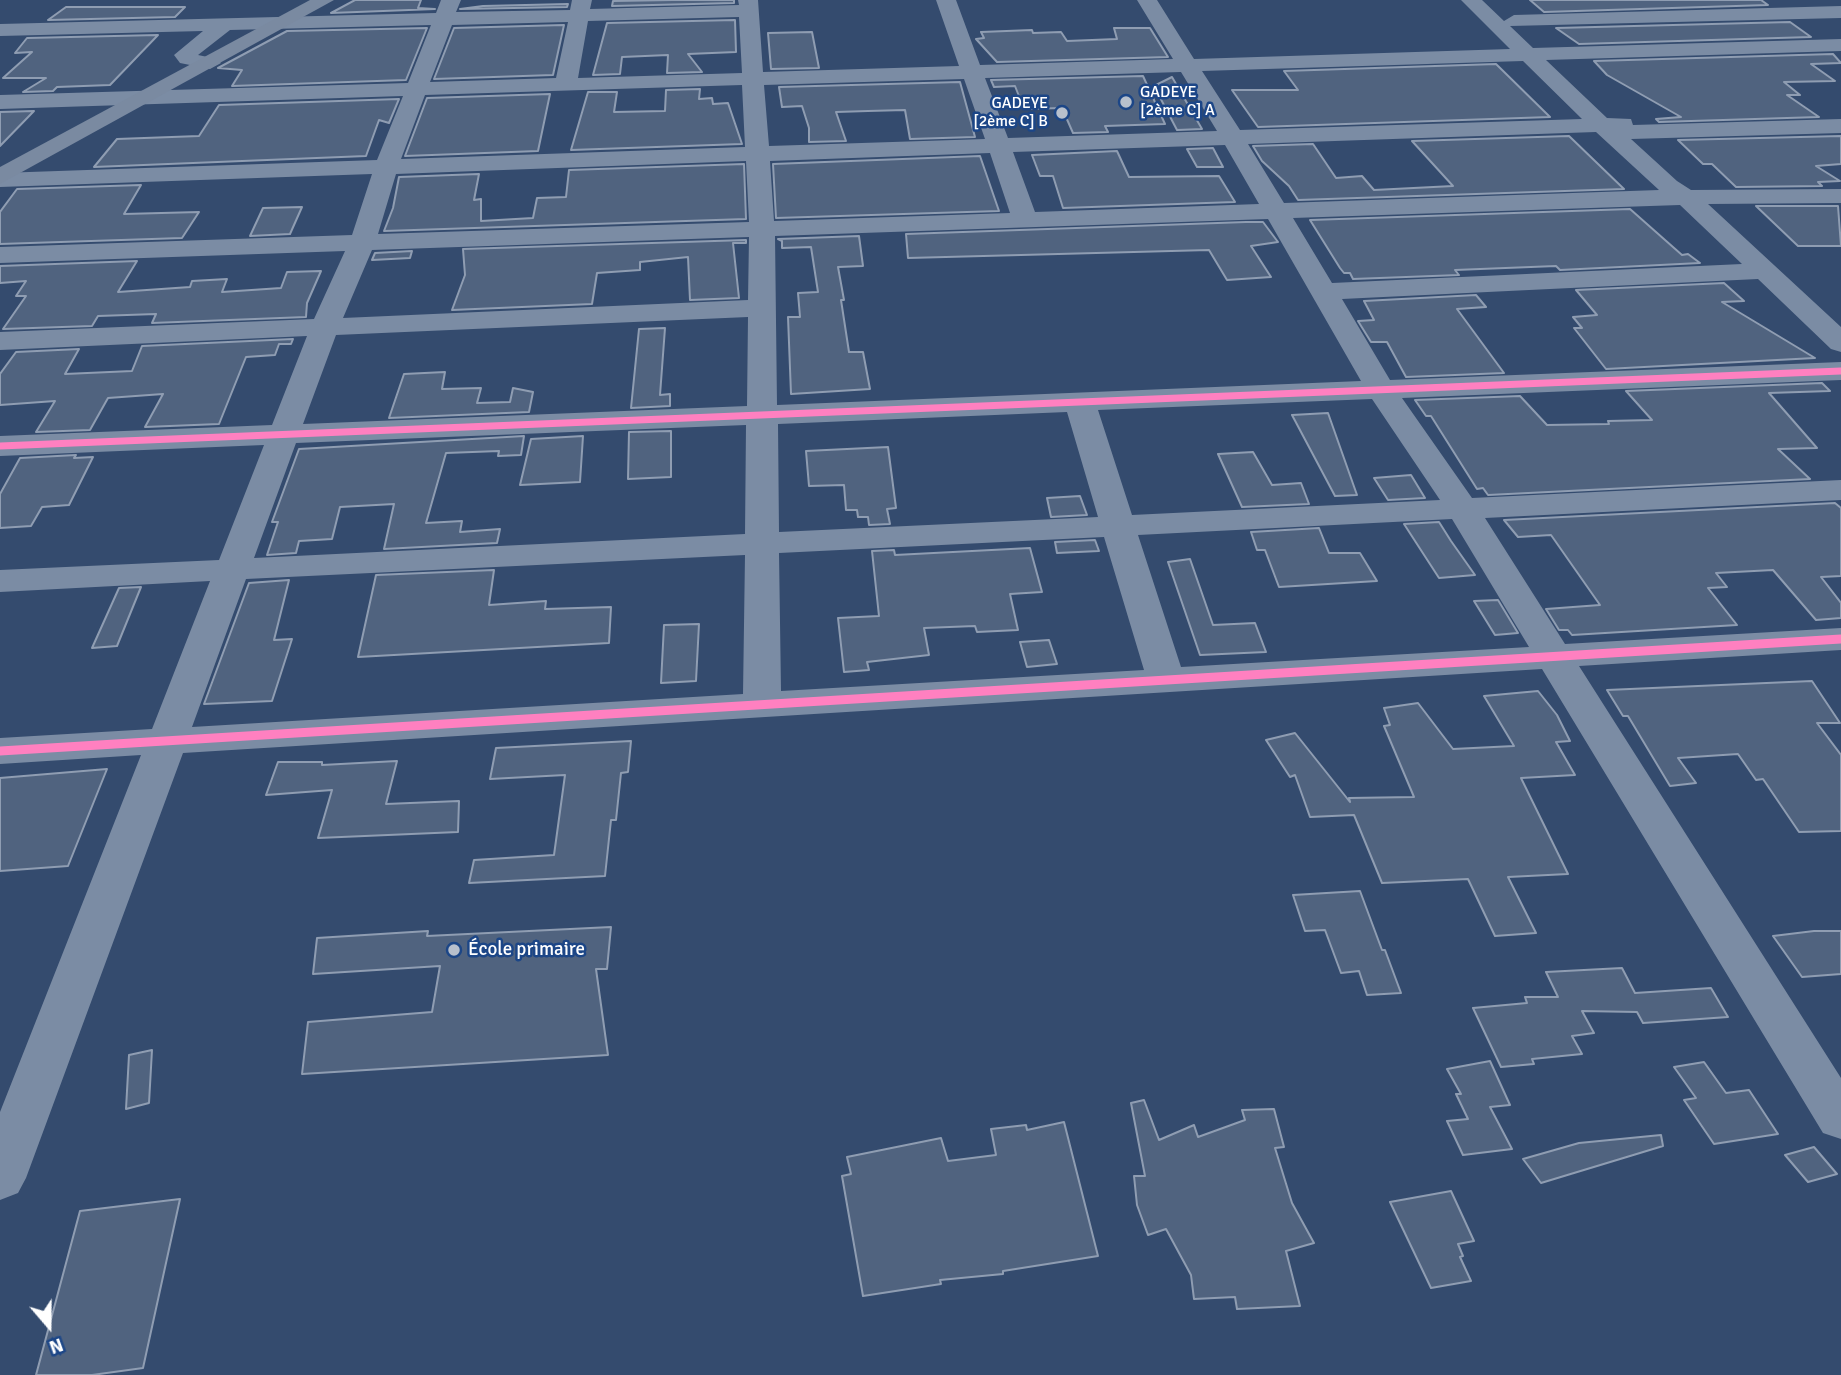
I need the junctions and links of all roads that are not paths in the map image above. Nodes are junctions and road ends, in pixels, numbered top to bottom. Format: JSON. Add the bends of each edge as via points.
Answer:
{"nodes":[{"id":1,"x":258,"y":0,"type":"edge"},
{"id":2,"x":324,"y":0,"type":"edge"},
{"id":3,"x":946,"y":0,"type":"edge"},
{"id":4,"x":1147,"y":0,"type":"edge"},
{"id":5,"x":1471,"y":0,"type":"edge"},
{"id":6,"x":1490,"y":0,"type":"edge"},
{"id":7,"x":748,"y":5,"type":"edge"},
{"id":8,"x":55,"y":7,"type":"dead end"},
{"id":9,"x":1776,"y":7,"type":"edge"},
{"id":10,"x":581,"y":8,"type":"edge"},
{"id":11,"x":1841,"y":12,"type":"edge"},
{"id":12,"x":1514,"y":22,"type":"junction"},
{"id":13,"x":281,"y":24,"type":"junction"},
{"id":14,"x":224,"y":25,"type":"junction"},
{"id":15,"x":447,"y":25,"type":"edge"},
{"id":16,"x":10,"y":29,"type":"edge"},
{"id":17,"x":549,"y":37,"type":"dead end"},
{"id":18,"x":575,"y":37,"type":"junction"},
{"id":19,"x":0,"y":41,"type":"edge"},
{"id":20,"x":1836,"y":50,"type":"edge"},
{"id":21,"x":1539,"y":54,"type":"junction"},
{"id":22,"x":210,"y":63,"type":"junction"},
{"id":23,"x":1186,"y":64,"type":"junction"},
{"id":24,"x":971,"y":71,"type":"junction"},
{"id":25,"x":752,"y":78,"type":"junction"},
{"id":26,"x":566,"y":84,"type":"junction"},
{"id":27,"x":416,"y":89,"type":"junction"},
{"id":28,"x":149,"y":97,"type":"junction"},
{"id":29,"x":0,"y":102,"type":"edge"},
{"id":30,"x":1841,"y":126,"type":"edge"},
{"id":31,"x":1616,"y":128,"type":"junction"},
{"id":32,"x":1233,"y":138,"type":"junction"},
{"id":33,"x":999,"y":146,"type":"junction"},
{"id":34,"x":756,"y":154,"type":"junction"},
{"id":35,"x":386,"y":167,"type":"junction"},
{"id":36,"x":0,"y":178,"type":"edge"},
{"id":37,"x":1841,"y":196,"type":"edge"},
{"id":38,"x":1686,"y":197,"type":"junction"},
{"id":39,"x":1278,"y":212,"type":"junction"},
{"id":40,"x":1025,"y":219,"type":"junction"},
{"id":41,"x":762,"y":228,"type":"junction"},
{"id":42,"x":362,"y":243,"type":"junction"},
{"id":43,"x":0,"y":255,"type":"edge"},
{"id":44,"x":1764,"y":271,"type":"junction"},
{"id":45,"x":1324,"y":292,"type":"junction"},
{"id":46,"x":762,"y":308,"type":"junction"},
{"id":47,"x":325,"y":327,"type":"junction"},
{"id":48,"x":1835,"y":331,"type":"edge"},
{"id":49,"x":0,"y":341,"type":"edge"},
{"id":50,"x":1841,"y":371,"type":"edge"},
{"id":51,"x":1381,"y":390,"type":"junction"},
{"id":52,"x":1079,"y":400,"type":"junction"},
{"id":53,"x":762,"y":414,"type":"junction"},
{"id":54,"x":284,"y":434,"type":"junction"},
{"id":55,"x":0,"y":446,"type":"edge"},
{"id":56,"x":1841,"y":490,"type":"edge"},
{"id":57,"x":1463,"y":509,"type":"junction"},
{"id":58,"x":1118,"y":526,"type":"junction"},
{"id":59,"x":762,"y":544,"type":"junction"},
{"id":60,"x":232,"y":570,"type":"junction"},
{"id":61,"x":0,"y":581,"type":"edge"},
{"id":62,"x":1841,"y":639,"type":"edge"},
{"id":63,"x":1554,"y":656,"type":"junction"},
{"id":64,"x":1166,"y":680,"type":"junction"},
{"id":65,"x":762,"y":704,"type":"junction"},
{"id":66,"x":167,"y":740,"type":"junction"},
{"id":67,"x":0,"y":751,"type":"edge"},
{"id":68,"x":1841,"y":1119,"type":"edge"},
{"id":69,"x":0,"y":1178,"type":"edge"}],
"edges":[{"from":1,"to":14,"type":"street"},
{"from":2,"to":13,"type":"main road"},
{"from":3,"to":24,"type":"street"},
{"from":4,"to":23,"type":"street"},
{"from":5,"to":21,"type":"street"},
{"from":6,"to":12,"type":"street"},
{"from":7,"to":10,"type":"street"},
{"from":7,"to":25,"type":"street"},
{"from":8,"to":16,"type":"street"},
{"from":9,"to":11,"type":"street"},
{"from":9,"to":12,"type":"street"},
{"from":9,"to":20,"type":"street"},
{"from":10,"to":15,"type":"street"},
{"from":10,"to":18,"type":"street"},
{"from":12,"to":21,"type":"street"},
{"from":13,"to":14,"type":"street"},
{"from":13,"to":15,"type":"street"},
{"from":13,"to":22,"type":"main road"},
{"from":14,"to":16,"type":"street"},
{"from":14,"to":22,"type":"street","via":[[184,55]]},
{"from":15,"to":27,"type":"street"},
{"from":16,"to":19,"type":"street"},
{"from":17,"to":18,"type":"street"},
{"from":18,"to":26,"type":"street"},
{"from":20,"to":21,"type":"street"},
{"from":21,"to":23,"type":"street"},
{"from":21,"to":31,"type":"street"},
{"from":22,"to":28,"type":"main road"},
{"from":23,"to":24,"type":"street"},
{"from":23,"to":32,"type":"street"},
{"from":24,"to":25,"type":"street"},
{"from":24,"to":33,"type":"street"},
{"from":25,"to":26,"type":"street"},
{"from":25,"to":34,"type":"street"},
{"from":26,"to":27,"type":"street"},
{"from":27,"to":28,"type":"street"},
{"from":27,"to":35,"type":"street"},
{"from":28,"to":29,"type":"street"},
{"from":28,"to":36,"type":"main road"},
{"from":30,"to":31,"type":"street"},
{"from":31,"to":32,"type":"street"},
{"from":31,"to":38,"type":"street","via":[[1668,186]]},
{"from":32,"to":33,"type":"street"},
{"from":32,"to":39,"type":"street"},
{"from":33,"to":34,"type":"street"},
{"from":33,"to":40,"type":"street"},
{"from":34,"to":35,"type":"street"},
{"from":34,"to":41,"type":"street"},
{"from":35,"to":36,"type":"street"},
{"from":35,"to":42,"type":"street"},
{"from":37,"to":38,"type":"street"},
{"from":38,"to":39,"type":"street"},
{"from":38,"to":44,"type":"street"},
{"from":39,"to":40,"type":"street"},
{"from":39,"to":45,"type":"street"},
{"from":40,"to":41,"type":"street"},
{"from":41,"to":42,"type":"street"},
{"from":41,"to":46,"type":"street"},
{"from":42,"to":43,"type":"street"},
{"from":42,"to":47,"type":"street"},
{"from":44,"to":45,"type":"street"},
{"from":44,"to":48,"type":"street"},
{"from":45,"to":51,"type":"street"},
{"from":46,"to":47,"type":"street"},
{"from":46,"to":53,"type":"street"},
{"from":47,"to":49,"type":"street"},
{"from":47,"to":54,"type":"street"},
{"from":50,"to":51,"type":"street"},
{"from":51,"to":52,"type":"street"},
{"from":51,"to":57,"type":"street"},
{"from":52,"to":53,"type":"street"},
{"from":52,"to":58,"type":"street"},
{"from":53,"to":54,"type":"street"},
{"from":53,"to":59,"type":"street"},
{"from":54,"to":55,"type":"street"},
{"from":54,"to":60,"type":"street"},
{"from":56,"to":57,"type":"street"},
{"from":57,"to":58,"type":"street"},
{"from":57,"to":63,"type":"street"},
{"from":58,"to":59,"type":"street"},
{"from":58,"to":64,"type":"street"},
{"from":59,"to":60,"type":"street"},
{"from":59,"to":65,"type":"street"},
{"from":60,"to":61,"type":"street"},
{"from":60,"to":66,"type":"street"},
{"from":62,"to":63,"type":"street"},
{"from":63,"to":64,"type":"street"},
{"from":63,"to":68,"type":"street"},
{"from":64,"to":65,"type":"street"},
{"from":65,"to":66,"type":"street"},
{"from":66,"to":67,"type":"street"},
{"from":66,"to":69,"type":"street"}]}
